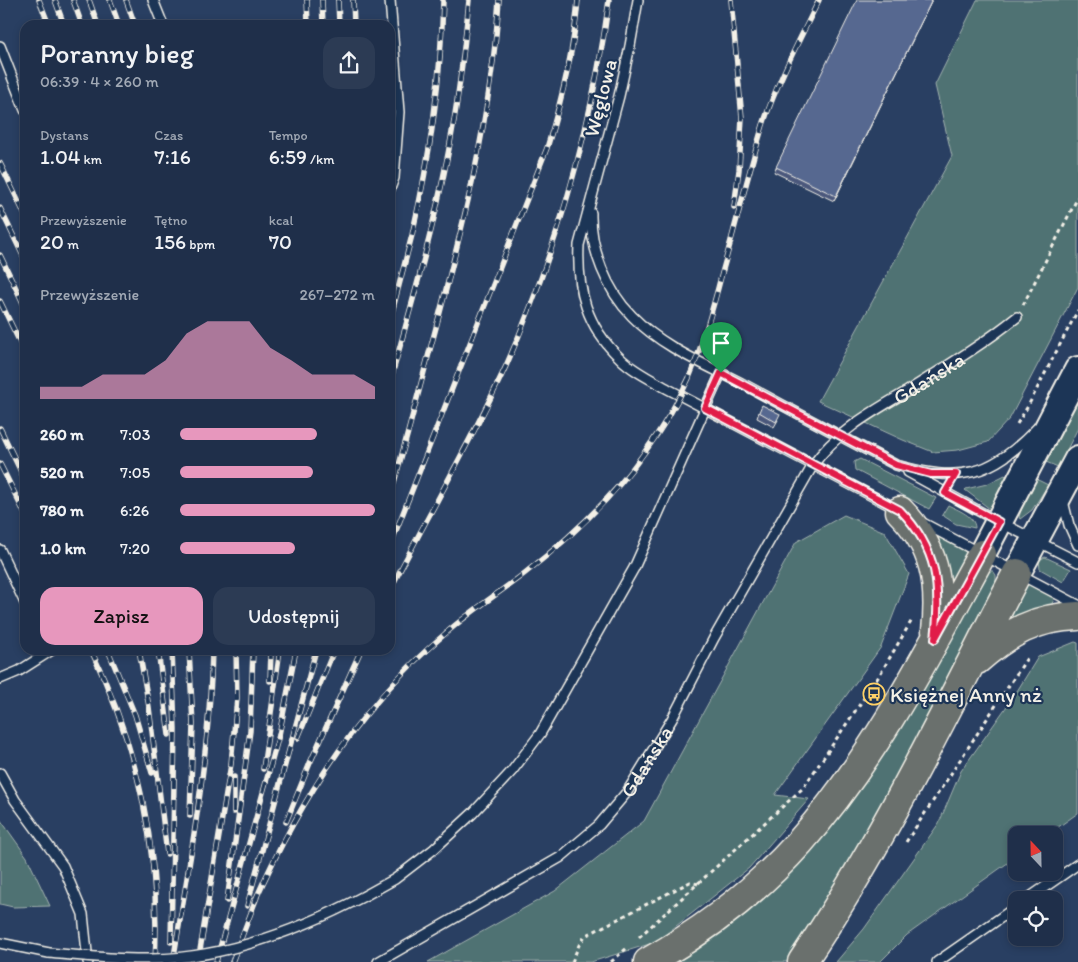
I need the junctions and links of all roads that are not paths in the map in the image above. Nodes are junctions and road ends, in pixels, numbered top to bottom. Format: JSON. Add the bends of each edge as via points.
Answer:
{"nodes":[{"id":1,"x":153,"y":0,"type":"edge"},
{"id":2,"x":390,"y":0,"type":"edge"},
{"id":3,"x":638,"y":0,"type":"edge"},
{"id":4,"x":160,"y":20,"type":"edge"},
{"id":5,"x":392,"y":20,"type":"edge"},
{"id":6,"x":0,"y":46,"type":"edge"},
{"id":7,"x":395,"y":62,"type":"edge"},
{"id":8,"x":20,"y":97,"type":"edge"},
{"id":9,"x":395,"y":165,"type":"edge"},
{"id":10,"x":591,"y":203,"type":"junction"},
{"id":11,"x":1017,"y":317,"type":"road end"},
{"id":12,"x":721,"y":373,"type":"junction"},
{"id":13,"x":1073,"y":380,"type":"edge"},
{"id":14,"x":705,"y":408,"type":"junction"},
{"id":15,"x":839,"y":436,"type":"junction"},
{"id":16,"x":1078,"y":459,"type":"edge"},
{"id":17,"x":813,"y":465,"type":"junction"},
{"id":18,"x":896,"y":465,"type":"junction"},
{"id":19,"x":1061,"y":490,"type":"junction"},
{"id":20,"x":900,"y":510,"type":"junction"},
{"id":21,"x":999,"y":522,"type":"junction"},
{"id":22,"x":1034,"y":541,"type":"junction"},
{"id":23,"x":1078,"y":545,"type":"edge"},
{"id":24,"x":0,"y":550,"type":"edge"},
{"id":25,"x":982,"y":554,"type":"junction"},
{"id":26,"x":1078,"y":562,"type":"edge"},
{"id":27,"x":1017,"y":573,"type":"junction"},
{"id":28,"x":20,"y":592,"type":"edge"},
{"id":29,"x":1078,"y":605,"type":"edge"},
{"id":30,"x":1078,"y":616,"type":"edge"},
{"id":31,"x":935,"y":639,"type":"junction"},
{"id":32,"x":43,"y":655,"type":"edge"},
{"id":33,"x":968,"y":667,"type":"junction"},
{"id":34,"x":0,"y":680,"type":"edge"},
{"id":35,"x":0,"y":773,"type":"edge"},
{"id":36,"x":1078,"y":864,"type":"edge"},
{"id":37,"x":1039,"y":891,"type":"edge"},
{"id":38,"x":1008,"y":913,"type":"edge"},
{"id":39,"x":0,"y":944,"type":"edge"},
{"id":40,"x":88,"y":962,"type":"edge"},
{"id":41,"x":378,"y":962,"type":"edge"},
{"id":42,"x":648,"y":962,"type":"edge"},
{"id":43,"x":802,"y":962,"type":"edge"},
{"id":44,"x":938,"y":962,"type":"edge"}],
"edges":[{"from":1,"to":4,"type":"lane"},
{"from":2,"to":5,"type":"lane"},
{"from":3,"to":10,"type":"lane","name":"Węglowa","via":[[619,96]]},
{"from":6,"to":8,"type":"lane"},
{"from":7,"to":9,"type":"lane","via":[[399,112]]},
{"from":10,"to":12,"type":"lane","name":"Węglowa","via":[[590,224],[600,264],[615,294],[631,315],[653,335]]},
{"from":10,"to":14,"type":"lane","name":"Węglowa","via":[[579,246],[578,267],[580,287],[594,324],[620,358]]},
{"from":11,"to":15,"type":"lane","name":"Gdańska","via":[[992,337]]},
{"from":12,"to":14,"type":"lane"},
{"from":12,"to":15,"type":"lane","name":"Węglowa"},
{"from":13,"to":18,"type":"lane","via":[[1036,429],[1015,450],[992,465],[946,475]]},
{"from":13,"to":21,"type":"street"},
{"from":14,"to":17,"type":"lane","name":"Węglowa"},
{"from":14,"to":39,"type":"lane","bridge":true,"via":[[634,568],[540,734],[512,771],[473,813],[395,879],[338,910],[298,927],[263,940],[210,953],[152,960],[105,959]]},
{"from":15,"to":17,"type":"lane","name":"Gdańska"},
{"from":15,"to":18,"type":"lane"},
{"from":16,"to":19,"type":"street"},
{"from":17,"to":20,"type":"lane"},
{"from":17,"to":41,"type":"lane","name":"Gdańska","via":[[714,638],[672,719],[627,792],[599,825],[562,857]]},
{"from":18,"to":21,"type":"lane"},
{"from":19,"to":22,"type":"street"},
{"from":19,"to":23,"type":"lane","via":[[1069,525]]},
{"from":20,"to":25,"type":"lane"},
{"from":20,"to":31,"type":"main road","via":[[917,530],[932,558],[938,594]]},
{"from":21,"to":22,"type":"lane"},
{"from":21,"to":25,"type":"street"},
{"from":22,"to":26,"type":"lane"},
{"from":22,"to":27,"type":"street"},
{"from":24,"to":28,"type":"lane"},
{"from":25,"to":27,"type":"lane"},
{"from":25,"to":31,"type":"main road"},
{"from":27,"to":29,"type":"lane"},
{"from":27,"to":33,"type":"main road"},
{"from":30,"to":33,"type":"main road","via":[[1062,616],[1021,628]]},
{"from":31,"to":42,"type":"main road","via":[[878,736],[842,789],[799,843],[720,916]]},
{"from":32,"to":34,"type":"lane"},
{"from":33,"to":43,"type":"main road","via":[[863,866]]},
{"from":35,"to":40,"type":"lane","via":[[15,800],[63,866],[83,914]]},
{"from":36,"to":37,"type":"lane"},
{"from":38,"to":44,"type":"lane"}]}
